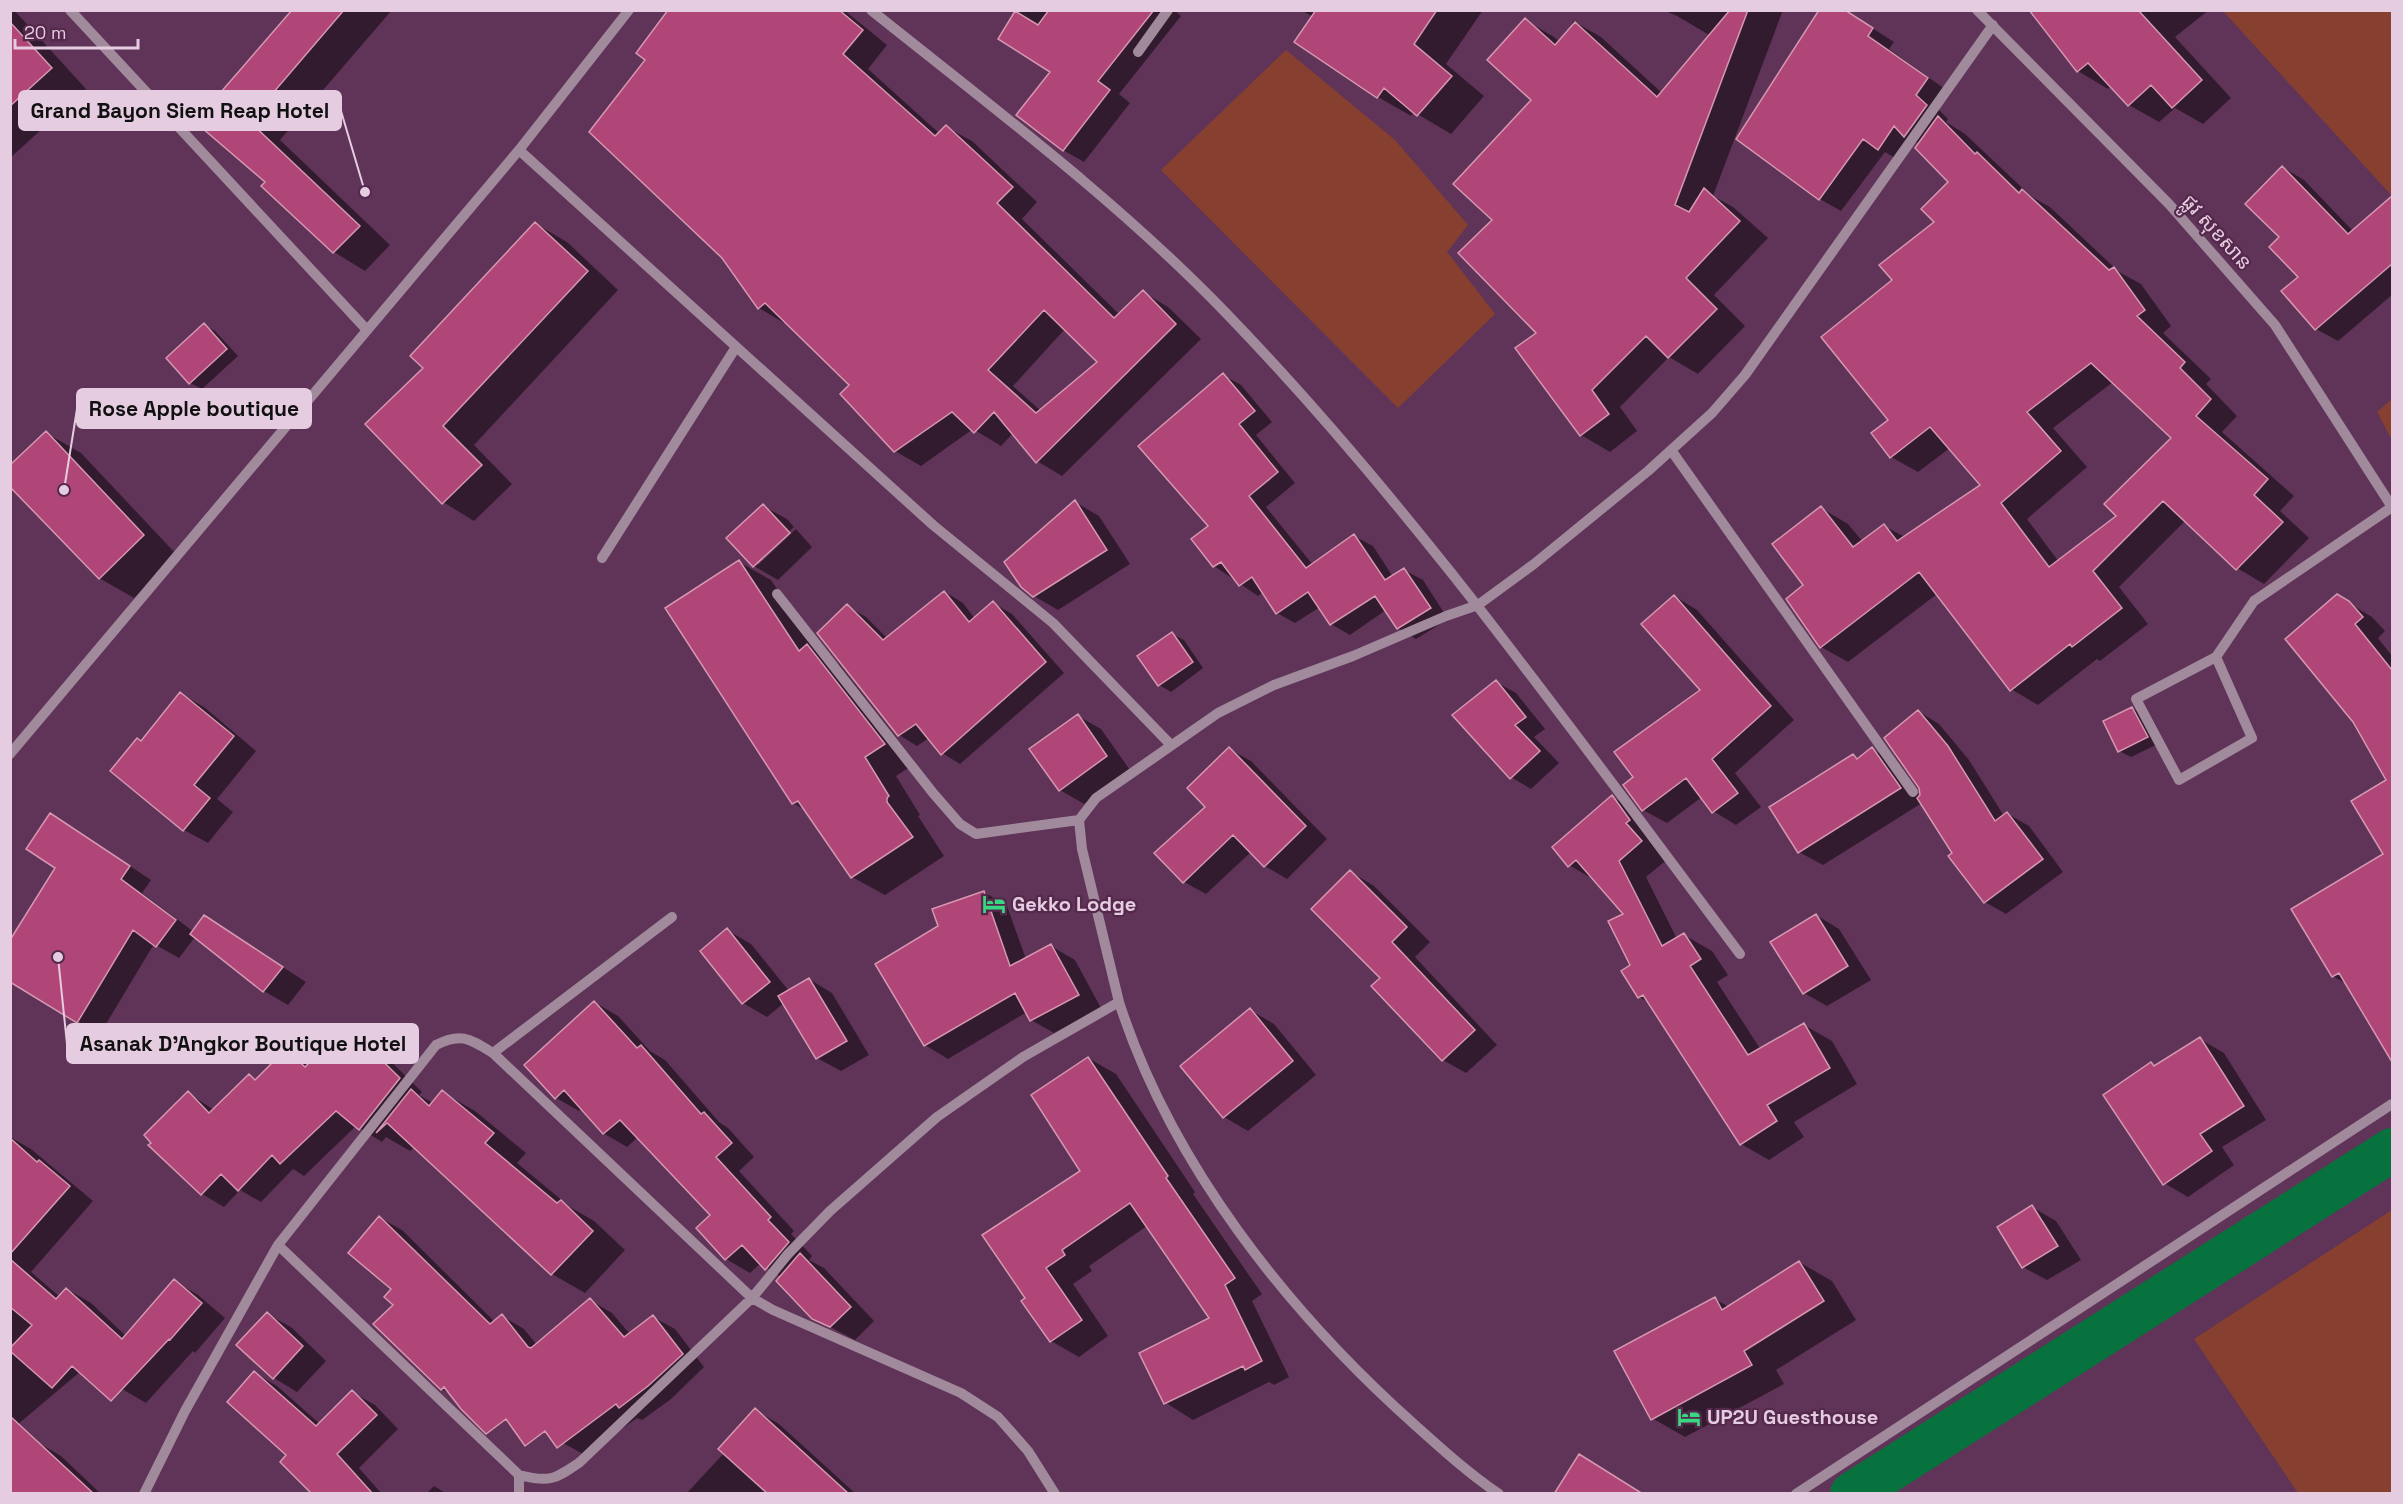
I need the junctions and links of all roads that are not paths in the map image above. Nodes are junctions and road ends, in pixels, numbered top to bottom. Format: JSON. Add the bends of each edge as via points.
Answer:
{"nodes":[{"id":1,"x":70,"y":10,"type":"edge"},
{"id":2,"x":628,"y":10,"type":"edge"},
{"id":3,"x":871,"y":10,"type":"edge"},
{"id":4,"x":1168,"y":10,"type":"edge"},
{"id":5,"x":1977,"y":10,"type":"edge"},
{"id":6,"x":1993,"y":25,"type":"junction"},
{"id":7,"x":1138,"y":52,"type":"dead end"},
{"id":8,"x":519,"y":150,"type":"junction"},
{"id":9,"x":367,"y":330,"type":"junction"},
{"id":10,"x":736,"y":347,"type":"junction"},
{"id":11,"x":1671,"y":450,"type":"junction"},
{"id":12,"x":2392,"y":507,"type":"edge"},
{"id":13,"x":602,"y":558,"type":"dead end"},
{"id":14,"x":777,"y":594,"type":"dead end"},
{"id":15,"x":1478,"y":605,"type":"junction"},
{"id":16,"x":2216,"y":657,"type":"junction"},
{"id":17,"x":1170,"y":744,"type":"junction"},
{"id":18,"x":10,"y":754,"type":"edge"},
{"id":19,"x":1913,"y":792,"type":"dead end"},
{"id":20,"x":1079,"y":820,"type":"junction"},
{"id":21,"x":672,"y":917,"type":"dead end"},
{"id":22,"x":1740,"y":954,"type":"dead end"},
{"id":23,"x":1119,"y":1002,"type":"junction"},
{"id":24,"x":493,"y":1053,"type":"junction"},
{"id":25,"x":2392,"y":1104,"type":"edge"},
{"id":26,"x":278,"y":1245,"type":"junction"},
{"id":27,"x":752,"y":1298,"type":"junction"},
{"id":28,"x":519,"y":1475,"type":"junction"},
{"id":29,"x":144,"y":1494,"type":"edge"},
{"id":30,"x":519,"y":1494,"type":"edge"},
{"id":31,"x":1055,"y":1494,"type":"edge"},
{"id":32,"x":1499,"y":1494,"type":"edge"},
{"id":33,"x":1796,"y":1494,"type":"edge"}],
"edges":[{"from":1,"to":9,"type":"street"},
{"from":2,"to":8,"type":"street"},
{"from":3,"to":15,"type":"street","via":[[1154,242],[1226,313],[1368,470]]},
{"from":4,"to":7,"type":"street"},
{"from":5,"to":6,"type":"street","name":"ផ្លូវ សុខសាន"},
{"from":6,"to":11,"type":"street","via":[[1745,375],[1712,413]]},
{"from":6,"to":12,"type":"street","name":"ផ្លូវ សុខសាន","via":[[2169,204],[2275,325]]},
{"from":8,"to":9,"type":"street"},
{"from":8,"to":10,"type":"street"},
{"from":9,"to":18,"type":"street"},
{"from":10,"to":13,"type":"street"},
{"from":10,"to":17,"type":"street","via":[[933,525],[1053,623]]},
{"from":11,"to":15,"type":"street","via":[[1534,564]]},
{"from":11,"to":19,"type":"street"},
{"from":12,"to":16,"type":"street","via":[[2254,601]]},
{"from":14,"to":20,"type":"street","via":[[933,793],[967,830],[976,834]]},
{"from":15,"to":17,"type":"street","via":[[1274,685],[1218,713]]},
{"from":15,"to":22,"type":"street"},
{"from":16,"to":16,"type":"street","via":[[2252,738],[2179,780],[2136,699]]},
{"from":17,"to":20,"type":"street","via":[[1096,798]]},
{"from":20,"to":23,"type":"street","via":[[1082,849]]},
{"from":21,"to":24,"type":"street"},
{"from":23,"to":27,"type":"street","via":[[1023,1057],[937,1117],[830,1211]]},
{"from":23,"to":32,"type":"street","via":[[1151,1086],[1200,1174],[1257,1256],[1321,1335],[1385,1398],[1470,1474]]},
{"from":24,"to":26,"type":"street","via":[[462,1036],[436,1045]]},
{"from":24,"to":27,"type":"street"},
{"from":25,"to":33,"type":"street"},
{"from":26,"to":28,"type":"street"},
{"from":26,"to":29,"type":"street","via":[[185,1411]]},
{"from":27,"to":28,"type":"street","via":[[580,1462],[558,1477],[540,1480]]},
{"from":27,"to":31,"type":"street","via":[[961,1392],[998,1417],[1028,1451]]},
{"from":28,"to":30,"type":"street"}]}
